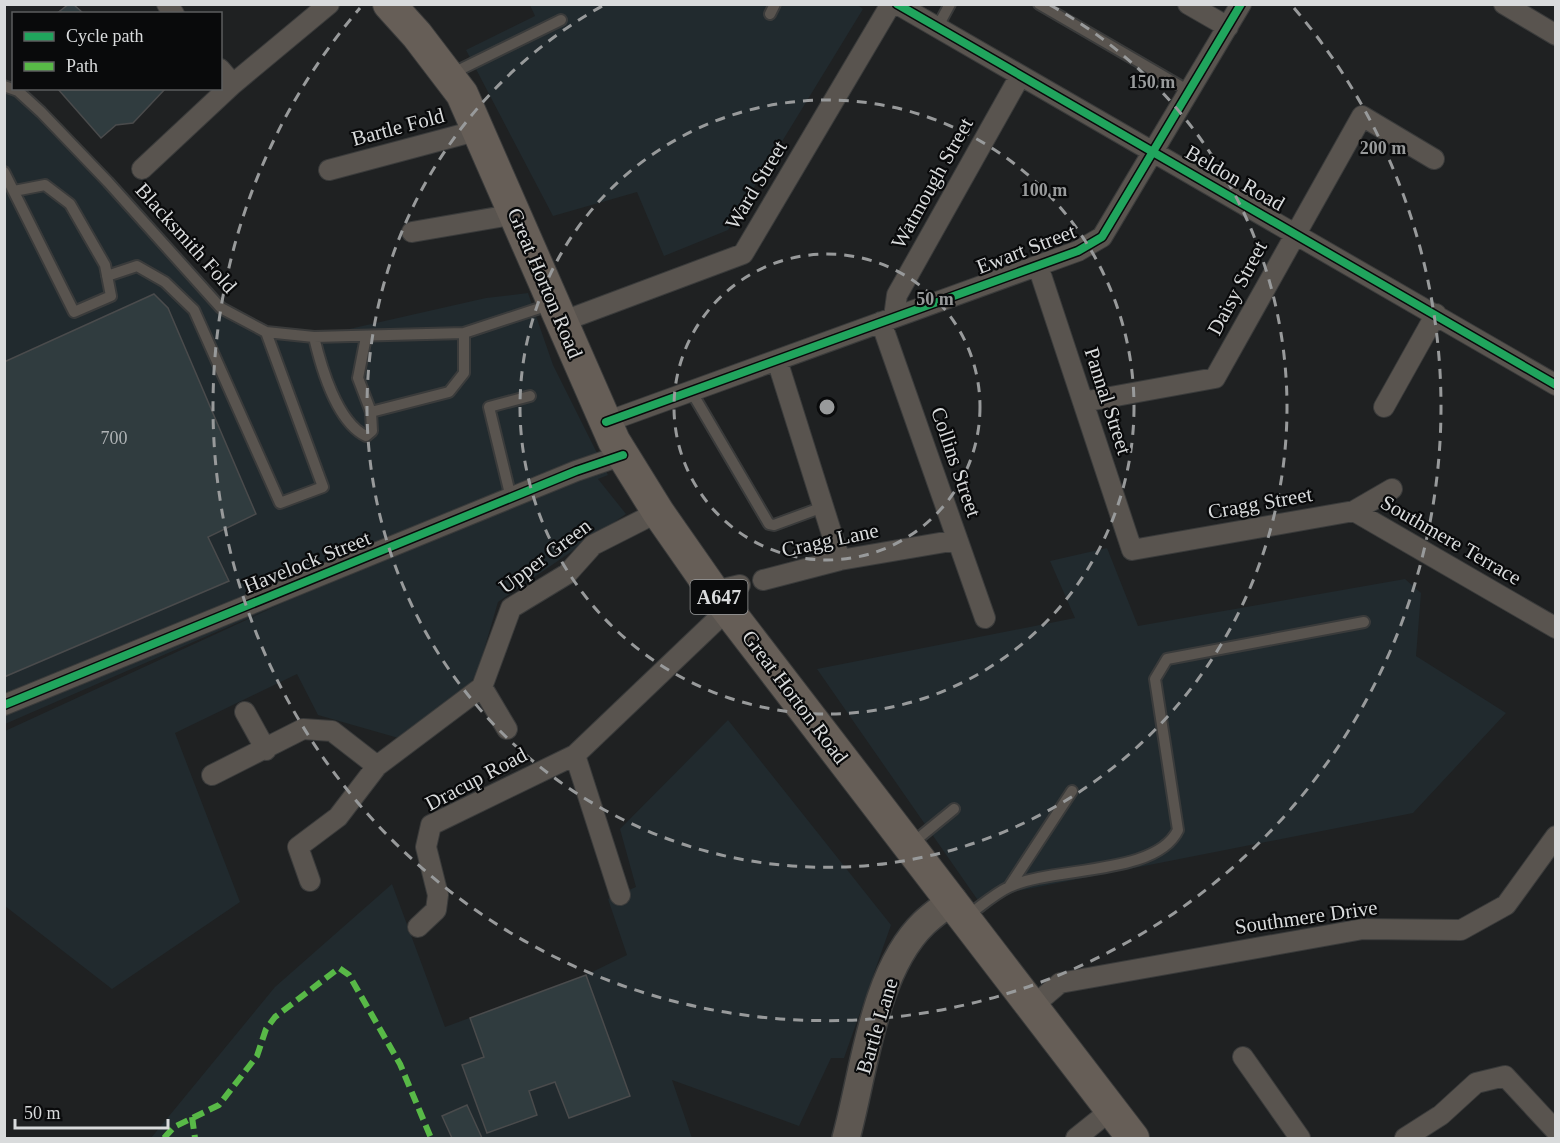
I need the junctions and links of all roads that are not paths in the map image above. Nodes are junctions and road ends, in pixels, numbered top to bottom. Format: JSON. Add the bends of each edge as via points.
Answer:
{"nodes":[{"id":1,"x":329,"y":4,"type":"edge"},
{"id":2,"x":389,"y":4,"type":"edge"},
{"id":3,"x":891,"y":4,"type":"edge"},
{"id":4,"x":897,"y":4,"type":"edge"},
{"id":5,"x":950,"y":4,"type":"edge"},
{"id":6,"x":1039,"y":4,"type":"edge"},
{"id":7,"x":1188,"y":4,"type":"edge"},
{"id":8,"x":1241,"y":4,"type":"edge"},
{"id":9,"x":1504,"y":4,"type":"edge"},
{"id":10,"x":561,"y":20,"type":"dead end"},
{"id":11,"x":937,"y":27,"type":"junction"},
{"id":12,"x":1228,"y":27,"type":"junction"},
{"id":13,"x":1556,"y":35,"type":"edge"},
{"id":14,"x":222,"y":71,"type":"edge"},
{"id":15,"x":448,"y":75,"type":"junction"},
{"id":16,"x":1020,"y":76,"type":"junction"},
{"id":17,"x":233,"y":84,"type":"junction"},
{"id":18,"x":15,"y":90,"type":"edge"},
{"id":19,"x":1189,"y":91,"type":"junction"},
{"id":20,"x":479,"y":130,"type":"junction"},
{"id":21,"x":1152,"y":151,"type":"junction"},
{"id":22,"x":1434,"y":159,"type":"dead end"},
{"id":23,"x":142,"y":169,"type":"dead end"},
{"id":24,"x":329,"y":170,"type":"dead end"},
{"id":25,"x":4,"y":172,"type":"edge"},
{"id":26,"x":14,"y":191,"type":"junction"},
{"id":27,"x":516,"y":214,"type":"junction"},
{"id":28,"x":412,"y":232,"type":"dead end"},
{"id":29,"x":1294,"y":233,"type":"junction"},
{"id":30,"x":1038,"y":266,"type":"junction"},
{"id":31,"x":107,"y":276,"type":"junction"},
{"id":32,"x":557,"y":313,"type":"junction"},
{"id":33,"x":1436,"y":314,"type":"junction"},
{"id":34,"x":888,"y":320,"type":"junction"},
{"id":35,"x":266,"y":332,"type":"junction"},
{"id":36,"x":464,"y":333,"type":"junction"},
{"id":37,"x":366,"y":337,"type":"junction"},
{"id":38,"x":314,"y":338,"type":"junction"},
{"id":39,"x":777,"y":360,"type":"junction"},
{"id":40,"x":1556,"y":385,"type":"edge"},
{"id":41,"x":691,"y":391,"type":"junction"},
{"id":42,"x":530,"y":396,"type":"dead end"},
{"id":43,"x":1083,"y":402,"type":"junction"},
{"id":44,"x":1384,"y":407,"type":"dead end"},
{"id":45,"x":371,"y":412,"type":"junction"},
{"id":46,"x":606,"y":422,"type":"junction"},
{"id":47,"x":623,"y":456,"type":"junction"},
{"id":48,"x":1392,"y":489,"type":"dead end"},
{"id":49,"x":511,"y":498,"type":"junction"},
{"id":50,"x":823,"y":507,"type":"junction"},
{"id":51,"x":1354,"y":511,"type":"junction"},
{"id":52,"x":658,"y":512,"type":"junction"},
{"id":53,"x":957,"y":540,"type":"junction"},
{"id":54,"x":1132,"y":550,"type":"joint"},
{"id":55,"x":840,"y":560,"type":"junction"},
{"id":56,"x":763,"y":580,"type":"dead end"},
{"id":57,"x":727,"y":595,"type":"junction"},
{"id":58,"x":985,"y":618,"type":"dead end"},
{"id":59,"x":1364,"y":622,"type":"dead end"},
{"id":60,"x":1556,"y":628,"type":"edge"},
{"id":61,"x":482,"y":687,"type":"junction"},
{"id":62,"x":4,"y":705,"type":"edge"},
{"id":63,"x":245,"y":712,"type":"dead end"},
{"id":64,"x":507,"y":729,"type":"dead end"},
{"id":65,"x":266,"y":750,"type":"junction"},
{"id":66,"x":576,"y":755,"type":"junction"},
{"id":67,"x":377,"y":766,"type":"junction"},
{"id":68,"x":212,"y":775,"type":"dead end"},
{"id":69,"x":1072,"y":791,"type":"dead end"},
{"id":70,"x":954,"y":809,"type":"dead end"},
{"id":71,"x":1556,"y":836,"type":"edge"},
{"id":72,"x":910,"y":845,"type":"junction"},
{"id":73,"x":310,"y":881,"type":"dead end"},
{"id":74,"x":1009,"y":887,"type":"junction"},
{"id":75,"x":620,"y":895,"type":"dead end"},
{"id":76,"x":959,"y":908,"type":"junction"},
{"id":77,"x":418,"y":927,"type":"dead end"},
{"id":78,"x":1033,"y":1006,"type":"junction"},
{"id":79,"x":1243,"y":1057,"type":"dead end"},
{"id":80,"x":1111,"y":1110,"type":"junction"},
{"id":81,"x":1556,"y":1131,"type":"edge"},
{"id":82,"x":846,"y":1138,"type":"edge"},
{"id":83,"x":1076,"y":1138,"type":"edge"},
{"id":84,"x":1133,"y":1138,"type":"edge"},
{"id":85,"x":1300,"y":1138,"type":"edge"},
{"id":86,"x":1405,"y":1138,"type":"edge"}],
"edges":[{"from":1,"to":17,"type":"street"},
{"from":2,"to":15,"type":"main road","name":"Great Horton Road","number":"A647"},
{"from":3,"to":32,"type":"street","name":"Ward Street","via":[[743,254]]},
{"from":4,"to":11,"type":"street","name":"Beldon Road"},
{"from":5,"to":11,"type":"lane"},
{"from":6,"to":19,"type":"lane"},
{"from":7,"to":12,"type":"street"},
{"from":8,"to":12,"type":"street","name":"Ewart Street"},
{"from":9,"to":13,"type":"street"},
{"from":10,"to":15,"type":"lane"},
{"from":11,"to":16,"type":"street","name":"Beldon Road"},
{"from":12,"to":19,"type":"street","name":"Ewart Street"},
{"from":14,"to":17,"type":"street"},
{"from":15,"to":20,"type":"main road","name":"Great Horton Road","number":"A647"},
{"from":16,"to":21,"type":"street","name":"Beldon Road"},
{"from":16,"to":34,"type":"street","name":"Watmough Street","via":[[897,295]]},
{"from":17,"to":23,"type":"street"},
{"from":18,"to":35,"type":"lane","name":"Blacksmith Fold","via":[[108,182],[221,308]]},
{"from":19,"to":21,"type":"street","name":"Ewart Street"},
{"from":20,"to":24,"type":"street","name":"Bartle Fold"},
{"from":20,"to":27,"type":"main road","name":"Great Horton Road","number":"A647"},
{"from":21,"to":29,"type":"street","name":"Beldon Road"},
{"from":21,"to":30,"type":"street","name":"Ewart Street","via":[[1102,237]]},
{"from":22,"to":29,"type":"street","name":"Daisy Street","via":[[1362,116]]},
{"from":25,"to":26,"type":"lane"},
{"from":26,"to":31,"type":"lane","via":[[45,185],[70,204],[105,265]]},
{"from":26,"to":31,"type":"lane","via":[[74,312],[111,296]]},
{"from":27,"to":28,"type":"street"},
{"from":27,"to":32,"type":"main road","name":"Great Horton Road","number":"A647"},
{"from":29,"to":33,"type":"street","name":"Beldon Road"},
{"from":29,"to":43,"type":"street","name":"Daisy Street","via":[[1215,378]]},
{"from":30,"to":34,"type":"street","name":"Ewart Street"},
{"from":30,"to":43,"type":"street","name":"Pannal Street"},
{"from":31,"to":35,"type":"lane","via":[[137,266],[165,282],[194,309],[280,503],[323,487]]},
{"from":32,"to":36,"type":"lane","name":"Blacksmith Fold"},
{"from":32,"to":46,"type":"main road","name":"Great Horton Road","number":"A647"},
{"from":33,"to":40,"type":"street","name":"Beldon Road"},
{"from":33,"to":44,"type":"street"},
{"from":34,"to":39,"type":"street","name":"Ewart Street"},
{"from":34,"to":53,"type":"street","name":"Collins Street"},
{"from":35,"to":38,"type":"lane","name":"Blacksmith Fold"},
{"from":36,"to":37,"type":"lane","name":"Blacksmith Fold"},
{"from":36,"to":45,"type":"lane","via":[[464,373],[449,392]]},
{"from":37,"to":38,"type":"lane","name":"Blacksmith Fold"},
{"from":37,"to":45,"type":"lane","via":[[358,378]]},
{"from":38,"to":45,"type":"lane","via":[[321,367],[355,430],[366,436],[372,431]]},
{"from":39,"to":41,"type":"street","name":"Ewart Street"},
{"from":39,"to":50,"type":"street"},
{"from":41,"to":46,"type":"street","name":"Ewart Street"},
{"from":41,"to":50,"type":"lane","via":[[769,524]]},
{"from":42,"to":49,"type":"lane","via":[[489,407]]},
{"from":43,"to":54,"type":"street","name":"Pannal Street"},
{"from":46,"to":47,"type":"main road","name":"Great Horton Road","number":"A647"},
{"from":47,"to":49,"type":"street","name":"Havelock Street"},
{"from":47,"to":52,"type":"main road","name":"Great Horton Road","number":"A647"},
{"from":48,"to":51,"type":"street","name":"Cragg Street"},
{"from":49,"to":62,"type":"street","name":"Havelock Street"},
{"from":50,"to":55,"type":"street"},
{"from":51,"to":54,"type":"street","name":"Cragg Street"},
{"from":51,"to":60,"type":"street","name":"Southmere Terrace"},
{"from":52,"to":57,"type":"main road","name":"Great Horton Road","number":"A647"},
{"from":52,"to":61,"type":"street","name":"Upper Green","via":[[593,545],[567,574],[511,608]]},
{"from":53,"to":55,"type":"street","name":"Cragg Lane"},
{"from":53,"to":58,"type":"street","name":"Collins Street"},
{"from":55,"to":56,"type":"street","name":"Cragg Lane"},
{"from":57,"to":66,"type":"street","name":"Dracup Road"},
{"from":57,"to":72,"type":"main road","name":"Great Horton Road","number":"A647"},
{"from":59,"to":74,"type":"lane","via":[[1167,659],[1155,680],[1178,830],[1173,842],[1147,857]]},
{"from":61,"to":64,"type":"street"},
{"from":61,"to":67,"type":"street"},
{"from":63,"to":65,"type":"street"},
{"from":65,"to":67,"type":"street","via":[[303,729],[332,731]]},
{"from":65,"to":68,"type":"street"},
{"from":66,"to":75,"type":"street"},
{"from":66,"to":77,"type":"street","name":"Dracup Road","via":[[431,825],[426,847],[438,895],[436,910]]},
{"from":67,"to":73,"type":"street","via":[[338,817],[298,847]]},
{"from":69,"to":74,"type":"lane"},
{"from":70,"to":72,"type":"lane"},
{"from":71,"to":78,"type":"street","name":"Southmere Drive","via":[[1506,905],[1461,930],[1363,929],[1328,935],[1060,983]]},
{"from":72,"to":76,"type":"main road","name":"Great Horton Road","number":"A647"},
{"from":74,"to":76,"type":"lane"},
{"from":76,"to":78,"type":"main road","name":"Great Horton Road","number":"A647"},
{"from":76,"to":82,"type":"street","name":"Bartle Lane","via":[[923,923],[899,956],[875,1016]]},
{"from":78,"to":80,"type":"main road","name":"Great Horton Road","number":"A647"},
{"from":79,"to":85,"type":"street"},
{"from":80,"to":83,"type":"street"},
{"from":80,"to":84,"type":"main road","name":"Great Horton Road","number":"A647"},
{"from":81,"to":86,"type":"street","via":[[1505,1076],[1476,1083],[1441,1115]]}]}
